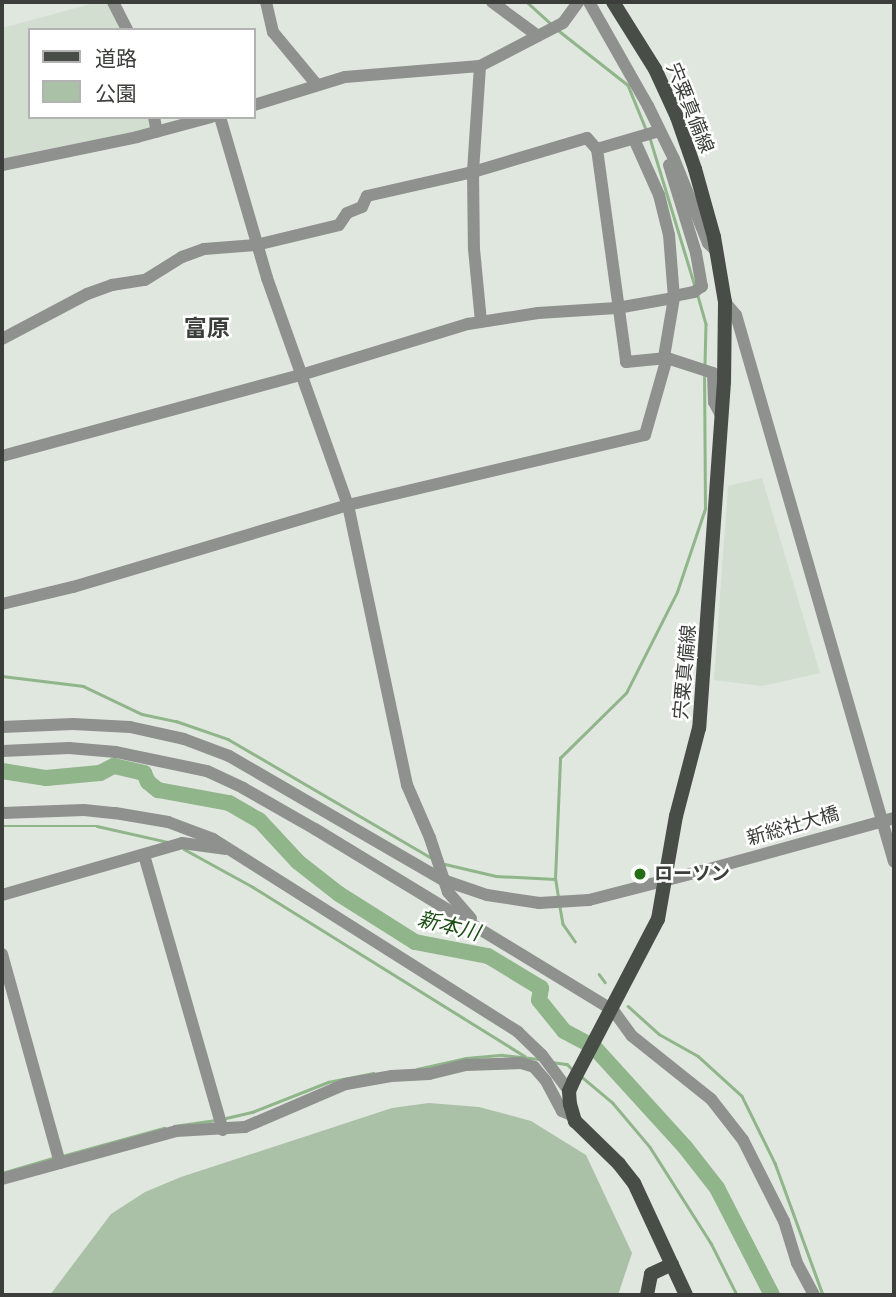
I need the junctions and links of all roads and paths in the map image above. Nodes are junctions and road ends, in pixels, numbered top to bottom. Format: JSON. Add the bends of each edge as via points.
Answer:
{"nodes":[{"id":1,"x":113,"y":2,"type":"edge"},
{"id":2,"x":266,"y":2,"type":"edge"},
{"id":3,"x":492,"y":2,"type":"edge"},
{"id":4,"x":578,"y":2,"type":"edge"},
{"id":5,"x":589,"y":2,"type":"edge"},
{"id":6,"x":613,"y":2,"type":"edge"},
{"id":7,"x":126,"y":28,"type":"edge"},
{"id":8,"x":538,"y":36,"type":"junction"},
{"id":9,"x":480,"y":66,"type":"junction"},
{"id":10,"x":317,"y":85,"type":"junction"},
{"id":11,"x":256,"y":104,"type":"edge"},
{"id":12,"x":154,"y":119,"type":"edge"},
{"id":13,"x":204,"y":119,"type":"edge"},
{"id":14,"x":221,"y":119,"type":"edge"},
{"id":15,"x":157,"y":132,"type":"junction"},
{"id":16,"x":648,"y":134,"type":"junction"},
{"id":17,"x":597,"y":149,"type":"junction"},
{"id":18,"x":2,"y":164,"type":"edge"},
{"id":19,"x":473,"y":172,"type":"junction"},
{"id":20,"x":256,"y":245,"type":"junction"},
{"id":21,"x":717,"y":252,"type":"junction"},
{"id":22,"x":674,"y":297,"type":"junction"},
{"id":23,"x":726,"y":302,"type":"junction"},
{"id":24,"x":617,"y":308,"type":"junction"},
{"id":25,"x":481,"y":321,"type":"junction"},
{"id":26,"x":2,"y":340,"type":"edge"},
{"id":27,"x":665,"y":357,"type":"junction"},
{"id":28,"x":301,"y":375,"type":"junction"},
{"id":29,"x":722,"y":417,"type":"junction"},
{"id":30,"x":2,"y":456,"type":"edge"},
{"id":31,"x":348,"y":505,"type":"junction"},
{"id":32,"x":2,"y":604,"type":"edge"},
{"id":33,"x":2,"y":727,"type":"edge"},
{"id":34,"x":2,"y":751,"type":"edge"},
{"id":35,"x":2,"y":813,"type":"edge"},
{"id":36,"x":894,"y":818,"type":"edge"},
{"id":37,"x":232,"y":850,"type":"junction"},
{"id":38,"x":144,"y":855,"type":"junction"},
{"id":39,"x":894,"y":862,"type":"edge"},
{"id":40,"x":443,"y":880,"type":"junction"},
{"id":41,"x":666,"y":883,"type":"junction"},
{"id":42,"x":2,"y":895,"type":"edge"},
{"id":43,"x":483,"y":931,"type":"junction"},
{"id":44,"x":2,"y":954,"type":"edge"},
{"id":45,"x":611,"y":1014,"type":"junction"},
{"id":46,"x":572,"y":1085,"type":"junction"},
{"id":47,"x":573,"y":1116,"type":"junction"},
{"id":48,"x":223,"y":1130,"type":"junction"},
{"id":49,"x":60,"y":1163,"type":"junction"},
{"id":50,"x":2,"y":1179,"type":"edge"},
{"id":51,"x":672,"y":1264,"type":"junction"},
{"id":52,"x":647,"y":1295,"type":"edge"},
{"id":53,"x":686,"y":1295,"type":"edge"},
{"id":54,"x":814,"y":1295,"type":"edge"}],
"edges":[{"from":1,"to":7,"type":"street"},
{"from":2,"to":10,"type":"street","via":[[273,32]]},
{"from":3,"to":8,"type":"street"},
{"from":4,"to":8,"type":"street","via":[[563,23]]},
{"from":5,"to":16,"type":"street","via":[[615,43]]},
{"from":6,"to":21,"type":"main road","name":"宍粟真備線","via":[[655,69],[677,117]]},
{"from":8,"to":9,"type":"street"},
{"from":9,"to":10,"type":"street","via":[[345,77]]},
{"from":9,"to":19,"type":"street"},
{"from":10,"to":11,"type":"street"},
{"from":12,"to":15,"type":"street"},
{"from":13,"to":15,"type":"street"},
{"from":14,"to":20,"type":"street"},
{"from":15,"to":18,"type":"street"},
{"from":16,"to":17,"type":"street"},
{"from":16,"to":21,"type":"street"},
{"from":16,"to":22,"type":"street","via":[[669,234]]},
{"from":16,"to":22,"type":"street","via":[[696,253],[697,291]]},
{"from":17,"to":19,"type":"street","via":[[587,138]]},
{"from":17,"to":24,"type":"street"},
{"from":19,"to":20,"type":"street","via":[[367,196],[362,207],[346,212],[339,225]]},
{"from":19,"to":25,"type":"street"},
{"from":20,"to":26,"type":"street","via":[[204,249],[182,257],[145,280],[87,294]]},
{"from":20,"to":28,"type":"street"},
{"from":21,"to":23,"type":"main road","name":"宍粟真備線"},
{"from":22,"to":24,"type":"street"},
{"from":22,"to":27,"type":"street"},
{"from":23,"to":29,"type":"main road","name":"宍粟真備線"},
{"from":23,"to":39,"type":"street","via":[[736,315]]},
{"from":24,"to":25,"type":"street"},
{"from":24,"to":27,"type":"street","via":[[626,362]]},
{"from":25,"to":28,"type":"street"},
{"from":27,"to":29,"type":"street","via":[[714,376],[714,402]]},
{"from":27,"to":31,"type":"street","via":[[645,435]]},
{"from":28,"to":30,"type":"street"},
{"from":28,"to":31,"type":"street"},
{"from":29,"to":41,"type":"main road","name":"宍粟真備線","via":[[699,728],[676,816]]},
{"from":31,"to":32,"type":"street"},
{"from":31,"to":40,"type":"street","via":[[407,785]]},
{"from":33,"to":40,"type":"street","via":[[130,727],[184,739],[229,756]]},
{"from":34,"to":43,"type":"street","via":[[69,748],[116,752],[207,771],[315,829]]},
{"from":35,"to":37,"type":"street","via":[[84,810],[168,822]]},
{"from":36,"to":41,"type":"street","name":"新総社大橋","bridge":true},
{"from":37,"to":38,"type":"street","via":[[182,843]]},
{"from":37,"to":46,"type":"street","via":[[519,1032]]},
{"from":38,"to":42,"type":"street"},
{"from":38,"to":48,"type":"street"},
{"from":40,"to":41,"type":"street","name":"新総社大橋","via":[[487,895],[539,903],[589,901]]},
{"from":40,"to":43,"type":"street"},
{"from":41,"to":45,"type":"main road","name":"宍粟真備線","via":[[651,938]]},
{"from":43,"to":45,"type":"street"},
{"from":44,"to":49,"type":"street"},
{"from":45,"to":46,"type":"main road","name":"宍粟真備線"},
{"from":45,"to":54,"type":"street","via":[[711,1099],[743,1140],[784,1221],[797,1264]]},
{"from":46,"to":47,"type":"main road"},
{"from":47,"to":48,"type":"street","via":[[562,1111],[534,1067],[480,1064],[346,1084],[245,1127]]},
{"from":47,"to":51,"type":"main road","via":[[635,1183]]},
{"from":48,"to":49,"type":"street","via":[[176,1131]]},
{"from":49,"to":50,"type":"street"},
{"from":51,"to":52,"type":"main road","via":[[651,1274]]},
{"from":51,"to":53,"type":"main road"}]}
